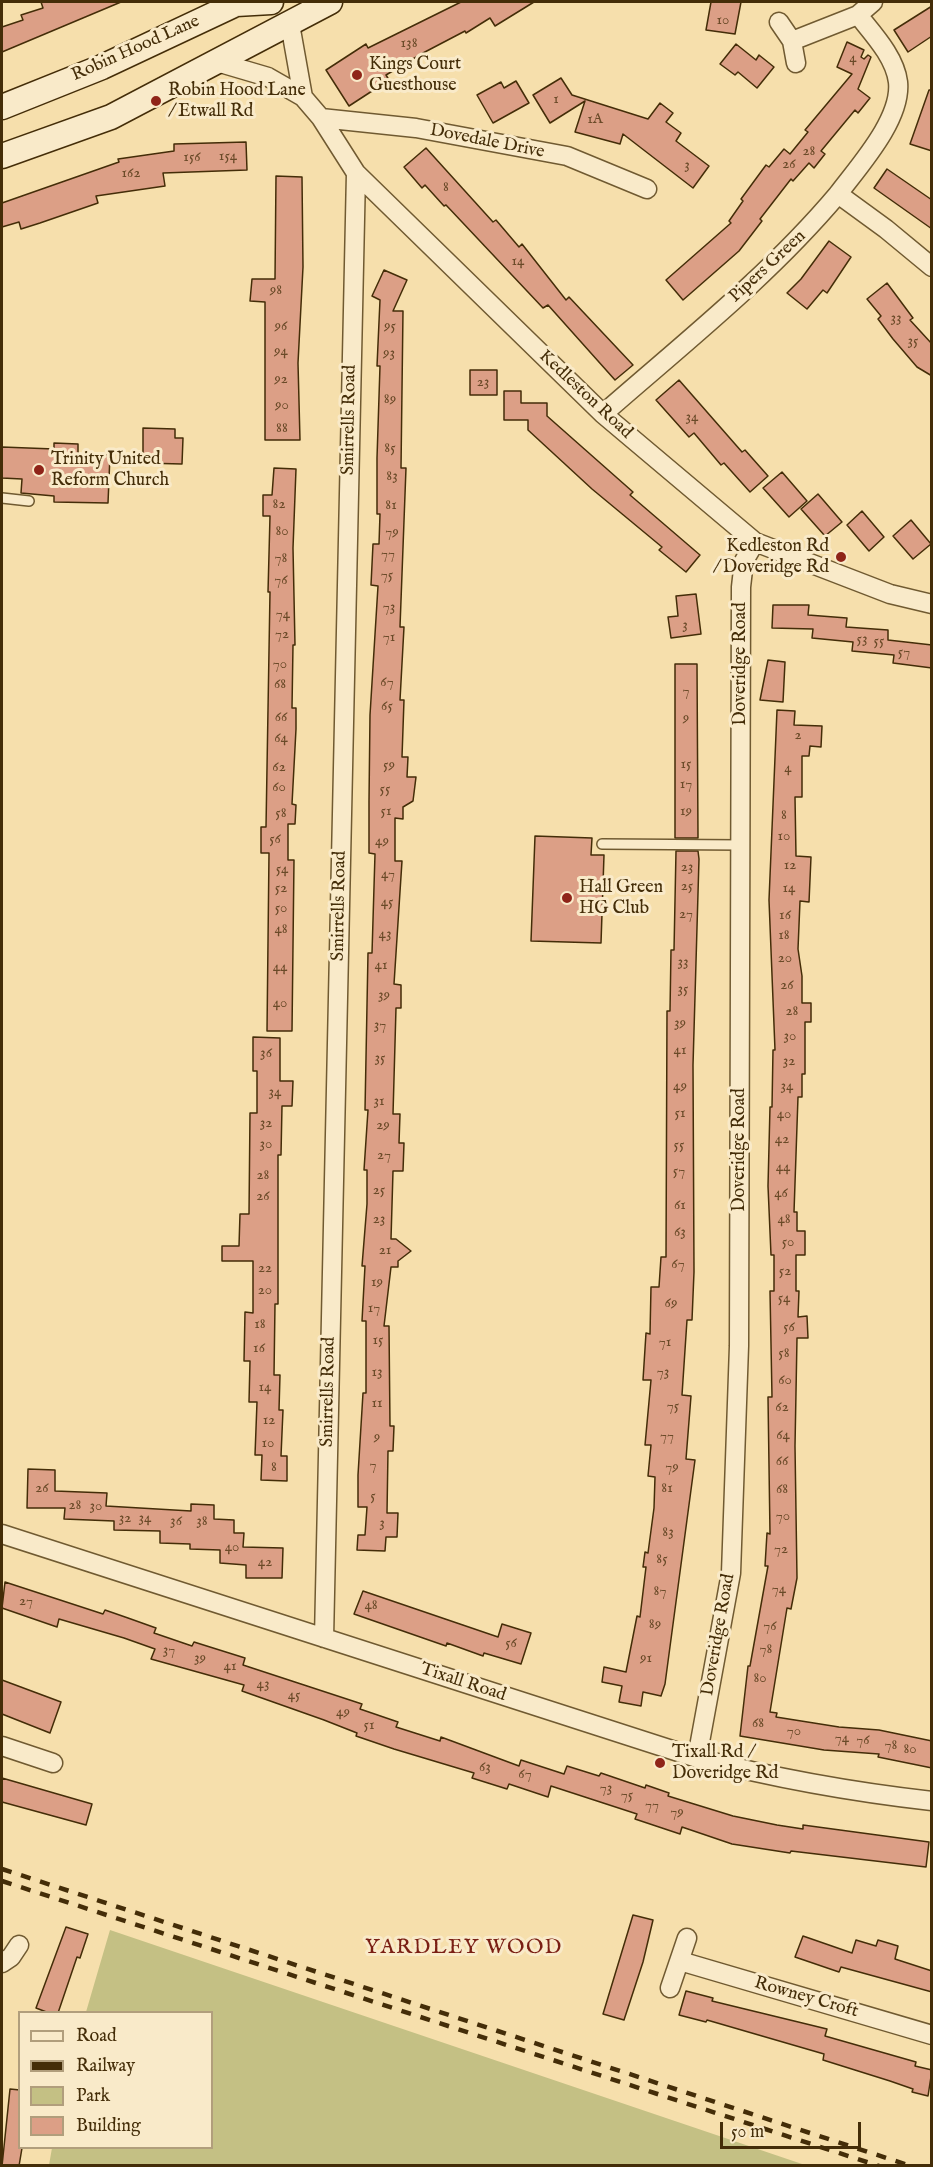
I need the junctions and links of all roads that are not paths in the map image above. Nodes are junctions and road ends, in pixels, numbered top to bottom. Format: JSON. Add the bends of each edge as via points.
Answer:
{"nodes":[{"id":1,"x":272,"y":2,"type":"edge"},
{"id":2,"x":280,"y":2,"type":"edge"},
{"id":3,"x":873,"y":2,"type":"edge"},
{"id":4,"x":324,"y":4,"type":"edge"},
{"id":5,"x":858,"y":15,"type":"junction"},
{"id":6,"x":779,"y":22,"type":"dead end"},
{"id":7,"x":290,"y":24,"type":"junction"},
{"id":8,"x":792,"y":41,"type":"junction"},
{"id":9,"x":217,"y":62,"type":"junction"},
{"id":10,"x":796,"y":63,"type":"dead end"},
{"id":11,"x":303,"y":97,"type":"junction"},
{"id":12,"x":2,"y":107,"type":"edge"},
{"id":13,"x":321,"y":118,"type":"junction"},
{"id":14,"x":2,"y":156,"type":"edge"},
{"id":15,"x":356,"y":173,"type":"junction"},
{"id":16,"x":646,"y":189,"type":"dead end"},
{"id":17,"x":838,"y":194,"type":"junction"},
{"id":18,"x":932,"y":267,"type":"edge"},
{"id":19,"x":603,"y":414,"type":"junction"},
{"id":20,"x":2,"y":498,"type":"edge"},
{"id":21,"x":29,"y":501,"type":"dead end"},
{"id":22,"x":755,"y":542,"type":"junction"},
{"id":23,"x":932,"y":604,"type":"edge"},
{"id":24,"x":602,"y":844,"type":"dead end"},
{"id":25,"x":741,"y":845,"type":"junction"},
{"id":26,"x":2,"y":1534,"type":"edge"},
{"id":27,"x":324,"y":1638,"type":"junction"},
{"id":28,"x":2,"y":1746,"type":"edge"},
{"id":29,"x":697,"y":1758,"type":"junction"},
{"id":30,"x":53,"y":1764,"type":"dead end"},
{"id":31,"x":932,"y":1801,"type":"edge"},
{"id":32,"x":687,"y":1938,"type":"dead end"},
{"id":33,"x":19,"y":1945,"type":"dead end"},
{"id":34,"x":680,"y":1961,"type":"junction"},
{"id":35,"x":2,"y":1963,"type":"edge"},
{"id":36,"x":670,"y":1988,"type":"dead end"},
{"id":37,"x":932,"y":2035,"type":"edge"}],
"edges":[{"from":1,"to":12,"type":"street","name":"Robin Hood Lane","via":[[236,4],[102,67]]},
{"from":2,"to":4,"type":"street"},
{"from":2,"to":7,"type":"street"},
{"from":3,"to":5,"type":"street"},
{"from":4,"to":7,"type":"street"},
{"from":5,"to":8,"type":"street"},
{"from":5,"to":17,"type":"street","name":"Pipers Green","via":[[893,66],[898,90],[885,128]]},
{"from":6,"to":8,"type":"street"},
{"from":7,"to":9,"type":"street"},
{"from":7,"to":11,"type":"street"},
{"from":8,"to":10,"type":"street"},
{"from":9,"to":11,"type":"street","name":"Kedleston Road","via":[[268,77]]},
{"from":9,"to":14,"type":"street","via":[[111,117]]},
{"from":11,"to":13,"type":"street","name":"Kedleston Road"},
{"from":13,"to":15,"type":"street","name":"Kedleston Road"},
{"from":13,"to":16,"type":"street","name":"Dovedale Drive","via":[[416,128],[567,156]]},
{"from":15,"to":19,"type":"street","name":"Kedleston Road"},
{"from":15,"to":27,"type":"street","name":"Smirrells Road"},
{"from":17,"to":18,"type":"street"},
{"from":17,"to":19,"type":"street","name":"Pipers Green","via":[[762,275]]},
{"from":19,"to":22,"type":"street","name":"Kedleston Road"},
{"from":20,"to":21,"type":"lane"},
{"from":22,"to":23,"type":"street","name":"Kedleston Road","via":[[890,594]]},
{"from":22,"to":25,"type":"street","name":"Doveridge Road","via":[[744,561],[741,587]]},
{"from":24,"to":25,"type":"lane"},
{"from":25,"to":29,"type":"street","name":"Doveridge Road","via":[[739,1346],[731,1573]]},
{"from":26,"to":27,"type":"street","name":"Tixall Road"},
{"from":27,"to":29,"type":"street","name":"Tixall Road"},
{"from":28,"to":30,"type":"street"},
{"from":29,"to":31,"type":"street","name":"Tixall Road","via":[[876,1795]]},
{"from":32,"to":34,"type":"street"},
{"from":33,"to":35,"type":"street"},
{"from":34,"to":36,"type":"street"},
{"from":34,"to":37,"type":"street","name":"Rowney Croft"}]}
